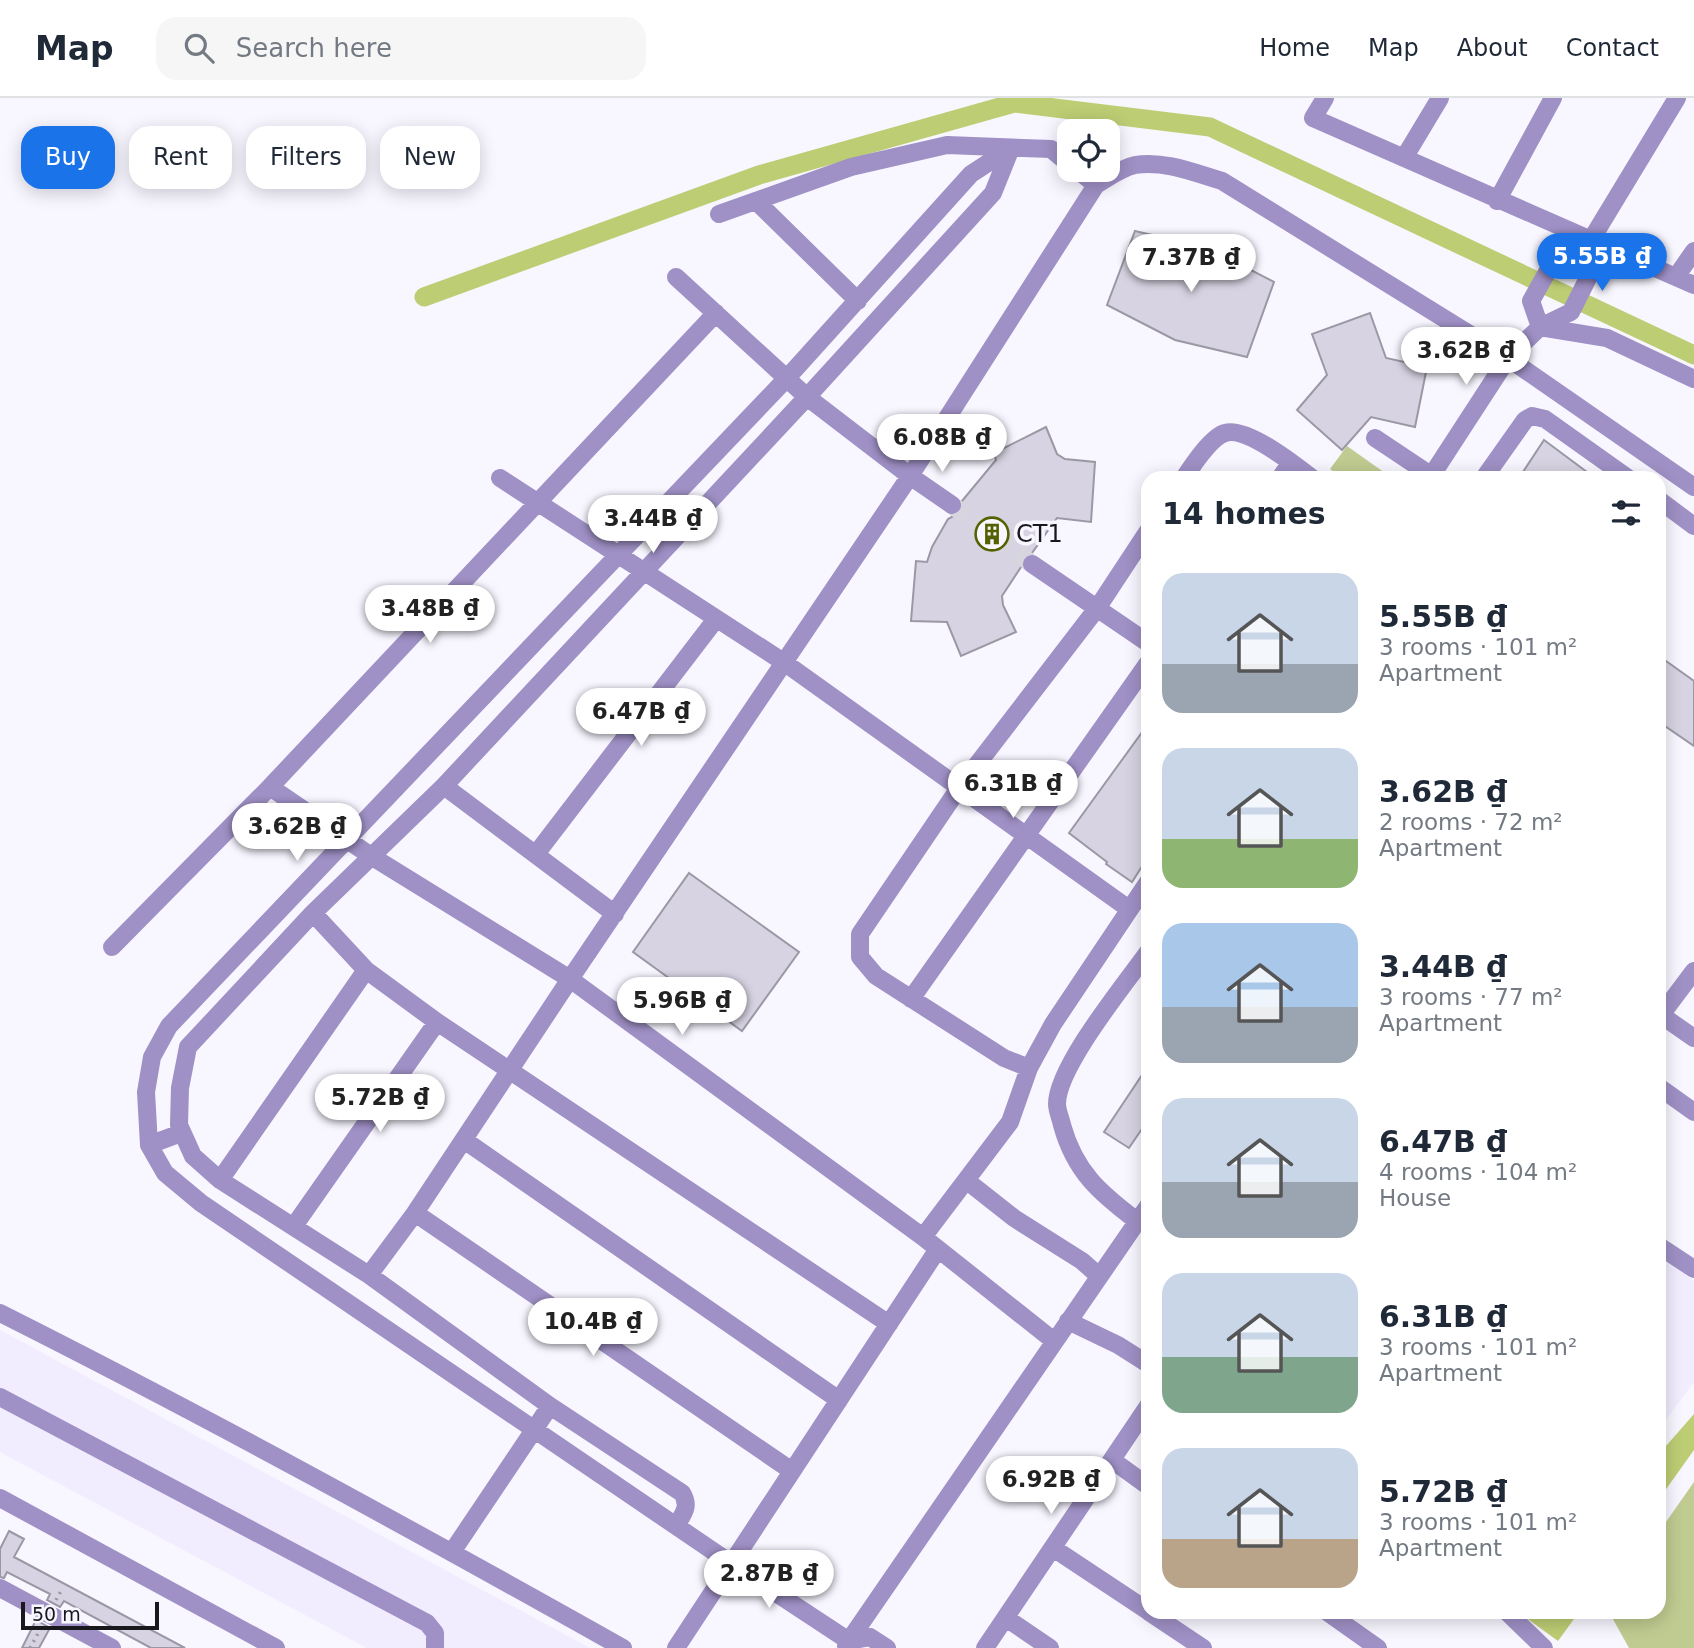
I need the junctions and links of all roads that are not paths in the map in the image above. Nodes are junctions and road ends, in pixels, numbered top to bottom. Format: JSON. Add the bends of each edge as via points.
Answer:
{"nodes":[{"id":1,"x":1325,"y":98,"type":"edge"},
{"id":2,"x":1440,"y":98,"type":"edge"},
{"id":3,"x":1553,"y":98,"type":"edge"},
{"id":4,"x":1677,"y":98,"type":"edge"},
{"id":5,"x":1011,"y":148,"type":"junction"},
{"id":6,"x":1057,"y":154,"type":"edge"},
{"id":7,"x":1404,"y":158,"type":"junction"},
{"id":8,"x":1092,"y":182,"type":"edge"},
{"id":9,"x":1096,"y":185,"type":"junction"},
{"id":10,"x":757,"y":201,"type":"junction"},
{"id":11,"x":1497,"y":201,"type":"junction"},
{"id":12,"x":719,"y":214,"type":"dead end"},
{"id":13,"x":1567,"y":236,"type":"junction"},
{"id":14,"x":1598,"y":247,"type":"junction"},
{"id":15,"x":1694,"y":251,"type":"edge"},
{"id":16,"x":676,"y":277,"type":"dead end"},
{"id":17,"x":1676,"y":277,"type":"junction"},
{"id":18,"x":1694,"y":285,"type":"edge"},
{"id":19,"x":858,"y":301,"type":"junction"},
{"id":20,"x":716,"y":313,"type":"junction"},
{"id":21,"x":1540,"y":327,"type":"junction"},
{"id":22,"x":1508,"y":358,"type":"junction"},
{"id":23,"x":787,"y":378,"type":"junction"},
{"id":24,"x":1694,"y":379,"type":"edge"},
{"id":25,"x":807,"y":397,"type":"junction"},
{"id":26,"x":1375,"y":438,"type":"dead end"},
{"id":27,"x":1291,"y":462,"type":"junction"},
{"id":28,"x":1189,"y":471,"type":"edge"},
{"id":29,"x":1285,"y":471,"type":"edge"},
{"id":30,"x":1303,"y":471,"type":"edge"},
{"id":31,"x":1422,"y":471,"type":"edge"},
{"id":32,"x":1435,"y":471,"type":"edge"},
{"id":33,"x":1489,"y":471,"type":"edge"},
{"id":34,"x":1618,"y":471,"type":"edge"},
{"id":35,"x":910,"y":476,"type":"junction"},
{"id":36,"x":500,"y":478,"type":"dead end"},
{"id":37,"x":1694,"y":486,"type":"edge"},
{"id":38,"x":537,"y":502,"type":"junction"},
{"id":39,"x":952,"y":505,"type":"tunnel mouth"},
{"id":40,"x":1666,"y":505,"type":"edge"},
{"id":41,"x":1694,"y":526,"type":"edge"},
{"id":42,"x":1141,"y":542,"type":"edge"},
{"id":43,"x":619,"y":556,"type":"junction"},
{"id":44,"x":1032,"y":564,"type":"tunnel mouth"},
{"id":45,"x":642,"y":571,"type":"junction"},
{"id":46,"x":1098,"y":607,"type":"junction"},
{"id":47,"x":716,"y":619,"type":"junction"},
{"id":48,"x":1141,"y":638,"type":"edge"},
{"id":49,"x":785,"y":663,"type":"junction"},
{"id":50,"x":1141,"y":673,"type":"edge"},
{"id":51,"x":444,"y":786,"type":"junction"},
{"id":52,"x":270,"y":787,"type":"junction"},
{"id":53,"x":959,"y":788,"type":"junction"},
{"id":54,"x":1026,"y":836,"type":"junction"},
{"id":55,"x":347,"y":839,"type":"junction"},
{"id":56,"x":536,"y":854,"type":"junction"},
{"id":57,"x":372,"y":856,"type":"junction"},
{"id":58,"x":1141,"y":892,"type":"edge"},
{"id":59,"x":1129,"y":909,"type":"junction"},
{"id":60,"x":313,"y":913,"type":"junction"},
{"id":61,"x":615,"y":915,"type":"junction"},
{"id":62,"x":112,"y":947,"type":"dead end"},
{"id":63,"x":1141,"y":962,"type":"edge"},
{"id":64,"x":366,"y":970,"type":"junction"},
{"id":65,"x":1694,"y":971,"type":"edge"},
{"id":66,"x":570,"y":979,"type":"junction"},
{"id":67,"x":911,"y":999,"type":"junction"},
{"id":68,"x":1666,"y":1007,"type":"edge"},
{"id":69,"x":1666,"y":1019,"type":"edge"},
{"id":70,"x":437,"y":1022,"type":"junction"},
{"id":71,"x":1694,"y":1038,"type":"edge"},
{"id":72,"x":1029,"y":1068,"type":"junction"},
{"id":73,"x":511,"y":1070,"type":"junction"},
{"id":74,"x":1666,"y":1092,"type":"edge"},
{"id":75,"x":1694,"y":1112,"type":"edge"},
{"id":76,"x":181,"y":1133,"type":"junction"},
{"id":77,"x":464,"y":1140,"type":"junction"},
{"id":78,"x":149,"y":1145,"type":"junction"},
{"id":79,"x":220,"y":1180,"type":"junction"},
{"id":80,"x":967,"y":1181,"type":"junction"},
{"id":81,"x":415,"y":1213,"type":"junction"},
{"id":82,"x":1141,"y":1216,"type":"edge"},
{"id":83,"x":1137,"y":1221,"type":"junction"},
{"id":84,"x":294,"y":1226,"type":"junction"},
{"id":85,"x":923,"y":1237,"type":"junction"},
{"id":86,"x":938,"y":1249,"type":"junction"},
{"id":87,"x":1666,"y":1251,"type":"edge"},
{"id":88,"x":1694,"y":1269,"type":"edge"},
{"id":89,"x":369,"y":1275,"type":"junction"},
{"id":90,"x":1099,"y":1276,"type":"junction"},
{"id":91,"x":0,"y":1313,"type":"edge"},
{"id":92,"x":1068,"y":1321,"type":"junction"},
{"id":93,"x":889,"y":1324,"type":"junction"},
{"id":94,"x":1054,"y":1342,"type":"junction"},
{"id":95,"x":1141,"y":1360,"type":"edge"},
{"id":96,"x":0,"y":1397,"type":"edge"},
{"id":97,"x":839,"y":1400,"type":"junction"},
{"id":98,"x":550,"y":1406,"type":"junction"},
{"id":99,"x":1141,"y":1416,"type":"edge"},
{"id":100,"x":534,"y":1429,"type":"junction"},
{"id":101,"x":1112,"y":1460,"type":"junction"},
{"id":102,"x":792,"y":1471,"type":"junction"},
{"id":103,"x":1141,"y":1481,"type":"edge"},
{"id":104,"x":0,"y":1498,"type":"edge"},
{"id":105,"x":676,"y":1526,"type":"junction"},
{"id":106,"x":1053,"y":1548,"type":"junction"},
{"id":107,"x":452,"y":1552,"type":"junction"},
{"id":108,"x":732,"y":1564,"type":"junction"},
{"id":109,"x":0,"y":1588,"type":"edge"},
{"id":110,"x":1141,"y":1607,"type":"edge"},
{"id":111,"x":1006,"y":1618,"type":"junction"},
{"id":112,"x":1159,"y":1619,"type":"edge"},
{"id":113,"x":1337,"y":1619,"type":"edge"},
{"id":114,"x":1514,"y":1619,"type":"edge"},
{"id":115,"x":847,"y":1644,"type":"edge"},
{"id":116,"x":112,"y":1648,"type":"edge"},
{"id":117,"x":276,"y":1648,"type":"edge"},
{"id":118,"x":435,"y":1648,"type":"edge"},
{"id":119,"x":623,"y":1648,"type":"edge"},
{"id":120,"x":676,"y":1648,"type":"edge"},
{"id":121,"x":887,"y":1648,"type":"edge"},
{"id":122,"x":985,"y":1648,"type":"edge"},
{"id":123,"x":1050,"y":1648,"type":"edge"},
{"id":124,"x":1203,"y":1648,"type":"edge"},
{"id":125,"x":1378,"y":1648,"type":"edge"},
{"id":126,"x":1544,"y":1648,"type":"edge"}],
"edges":[{"from":1,"to":7,"type":"street","via":[[1312,118]]},
{"from":2,"to":7,"type":"street"},
{"from":3,"to":11,"type":"street"},
{"from":4,"to":14,"type":"street"},
{"from":5,"to":6,"type":"street","via":[[1051,149]]},
{"from":5,"to":10,"type":"street","via":[[947,145],[850,167]]},
{"from":5,"to":19,"type":"street","via":[[971,174]]},
{"from":5,"to":25,"type":"street","via":[[993,193]]},
{"from":7,"to":11,"type":"street"},
{"from":8,"to":9,"type":"street"},
{"from":9,"to":22,"type":"street","via":[[1136,165],[1175,167],[1222,181]]},
{"from":9,"to":35,"type":"street"},
{"from":10,"to":12,"type":"street"},
{"from":10,"to":19,"type":"street"},
{"from":11,"to":13,"type":"street"},
{"from":13,"to":14,"type":"street"},
{"from":13,"to":21,"type":"street","via":[[1531,301]]},
{"from":14,"to":17,"type":"street"},
{"from":14,"to":21,"type":"street","via":[[1571,312]]},
{"from":15,"to":17,"type":"street"},
{"from":16,"to":20,"type":"street"},
{"from":17,"to":18,"type":"street"},
{"from":19,"to":23,"type":"street"},
{"from":20,"to":23,"type":"street"},
{"from":20,"to":38,"type":"street"},
{"from":21,"to":22,"type":"street"},
{"from":21,"to":24,"type":"street","via":[[1607,338]]},
{"from":22,"to":32,"type":"street"},
{"from":22,"to":37,"type":"street"},
{"from":23,"to":25,"type":"street"},
{"from":23,"to":43,"type":"street"},
{"from":25,"to":35,"type":"street"},
{"from":25,"to":45,"type":"street"},
{"from":26,"to":31,"type":"street"},
{"from":27,"to":28,"type":"street","via":[[1252,438],[1224,433]]},
{"from":27,"to":29,"type":"street"},
{"from":27,"to":30,"type":"street"},
{"from":33,"to":34,"type":"street","via":[[1532,416],[1545,418]]},
{"from":35,"to":39,"type":"street"},
{"from":35,"to":49,"type":"street"},
{"from":36,"to":38,"type":"street"},
{"from":38,"to":43,"type":"street"},
{"from":38,"to":52,"type":"street"},
{"from":40,"to":41,"type":"street"},
{"from":42,"to":46,"type":"street"},
{"from":43,"to":45,"type":"street"},
{"from":43,"to":55,"type":"street"},
{"from":44,"to":46,"type":"street"},
{"from":45,"to":47,"type":"street"},
{"from":45,"to":51,"type":"street"},
{"from":46,"to":48,"type":"street"},
{"from":46,"to":53,"type":"street"},
{"from":47,"to":49,"type":"street"},
{"from":47,"to":56,"type":"street"},
{"from":49,"to":53,"type":"street"},
{"from":49,"to":61,"type":"street"},
{"from":50,"to":54,"type":"street"},
{"from":51,"to":56,"type":"street"},
{"from":51,"to":57,"type":"street"},
{"from":52,"to":55,"type":"street"},
{"from":52,"to":62,"type":"street"},
{"from":53,"to":54,"type":"street"},
{"from":53,"to":67,"type":"street","via":[[860,934],[860,957],[876,976]]},
{"from":54,"to":59,"type":"street"},
{"from":54,"to":67,"type":"street"},
{"from":55,"to":57,"type":"street"},
{"from":55,"to":78,"type":"street","via":[[169,1026],[152,1057],[146,1092]]},
{"from":56,"to":61,"type":"street"},
{"from":57,"to":60,"type":"street"},
{"from":57,"to":66,"type":"street"},
{"from":58,"to":59,"type":"street"},
{"from":59,"to":72,"type":"street"},
{"from":60,"to":64,"type":"street"},
{"from":60,"to":76,"type":"street","via":[[188,1047],[180,1088]]},
{"from":61,"to":66,"type":"street"},
{"from":63,"to":83,"type":"street","via":[[1078,1048],[1057,1104],[1067,1144],[1087,1179]]},
{"from":64,"to":70,"type":"street"},
{"from":64,"to":79,"type":"street"},
{"from":65,"to":68,"type":"street"},
{"from":66,"to":73,"type":"street"},
{"from":66,"to":85,"type":"street"},
{"from":67,"to":72,"type":"street","via":[[1004,1058]]},
{"from":69,"to":71,"type":"street"},
{"from":70,"to":73,"type":"street"},
{"from":70,"to":84,"type":"street"},
{"from":72,"to":80,"type":"street","via":[[1010,1122]]},
{"from":73,"to":77,"type":"street"},
{"from":73,"to":93,"type":"street"},
{"from":74,"to":75,"type":"street"},
{"from":76,"to":78,"type":"street"},
{"from":76,"to":79,"type":"street","via":[[193,1156]]},
{"from":77,"to":81,"type":"street"},
{"from":77,"to":97,"type":"street"},
{"from":78,"to":100,"type":"street","via":[[165,1173],[201,1203]]},
{"from":79,"to":84,"type":"street"},
{"from":80,"to":85,"type":"street"},
{"from":80,"to":90,"type":"street"},
{"from":81,"to":89,"type":"street"},
{"from":81,"to":102,"type":"street"},
{"from":82,"to":83,"type":"street"},
{"from":83,"to":90,"type":"street"},
{"from":84,"to":89,"type":"street"},
{"from":85,"to":86,"type":"street"},
{"from":86,"to":93,"type":"street"},
{"from":86,"to":94,"type":"street"},
{"from":87,"to":88,"type":"street"},
{"from":89,"to":98,"type":"street"},
{"from":90,"to":92,"type":"street"},
{"from":91,"to":107,"type":"street"},
{"from":92,"to":94,"type":"street"},
{"from":92,"to":95,"type":"street"},
{"from":93,"to":97,"type":"street"},
{"from":94,"to":115,"type":"street"},
{"from":96,"to":118,"type":"street","via":[[427,1623],[435,1633]]},
{"from":97,"to":102,"type":"street"},
{"from":98,"to":100,"type":"street"},
{"from":98,"to":105,"type":"street","via":[[682,1493],[687,1509]]},
{"from":99,"to":101,"type":"street"},
{"from":100,"to":105,"type":"street"},
{"from":100,"to":107,"type":"street"},
{"from":101,"to":103,"type":"street"},
{"from":101,"to":106,"type":"street"},
{"from":102,"to":108,"type":"street"},
{"from":104,"to":117,"type":"street"},
{"from":105,"to":108,"type":"street"},
{"from":106,"to":110,"type":"street"},
{"from":106,"to":111,"type":"street"},
{"from":107,"to":119,"type":"street"},
{"from":108,"to":115,"type":"street"},
{"from":108,"to":120,"type":"street"},
{"from":109,"to":116,"type":"street"},
{"from":111,"to":122,"type":"street"},
{"from":111,"to":123,"type":"street"},
{"from":112,"to":124,"type":"street"},
{"from":113,"to":125,"type":"street"},
{"from":114,"to":126,"type":"street"},
{"from":115,"to":121,"type":"street","via":[[870,1637]]}]}
